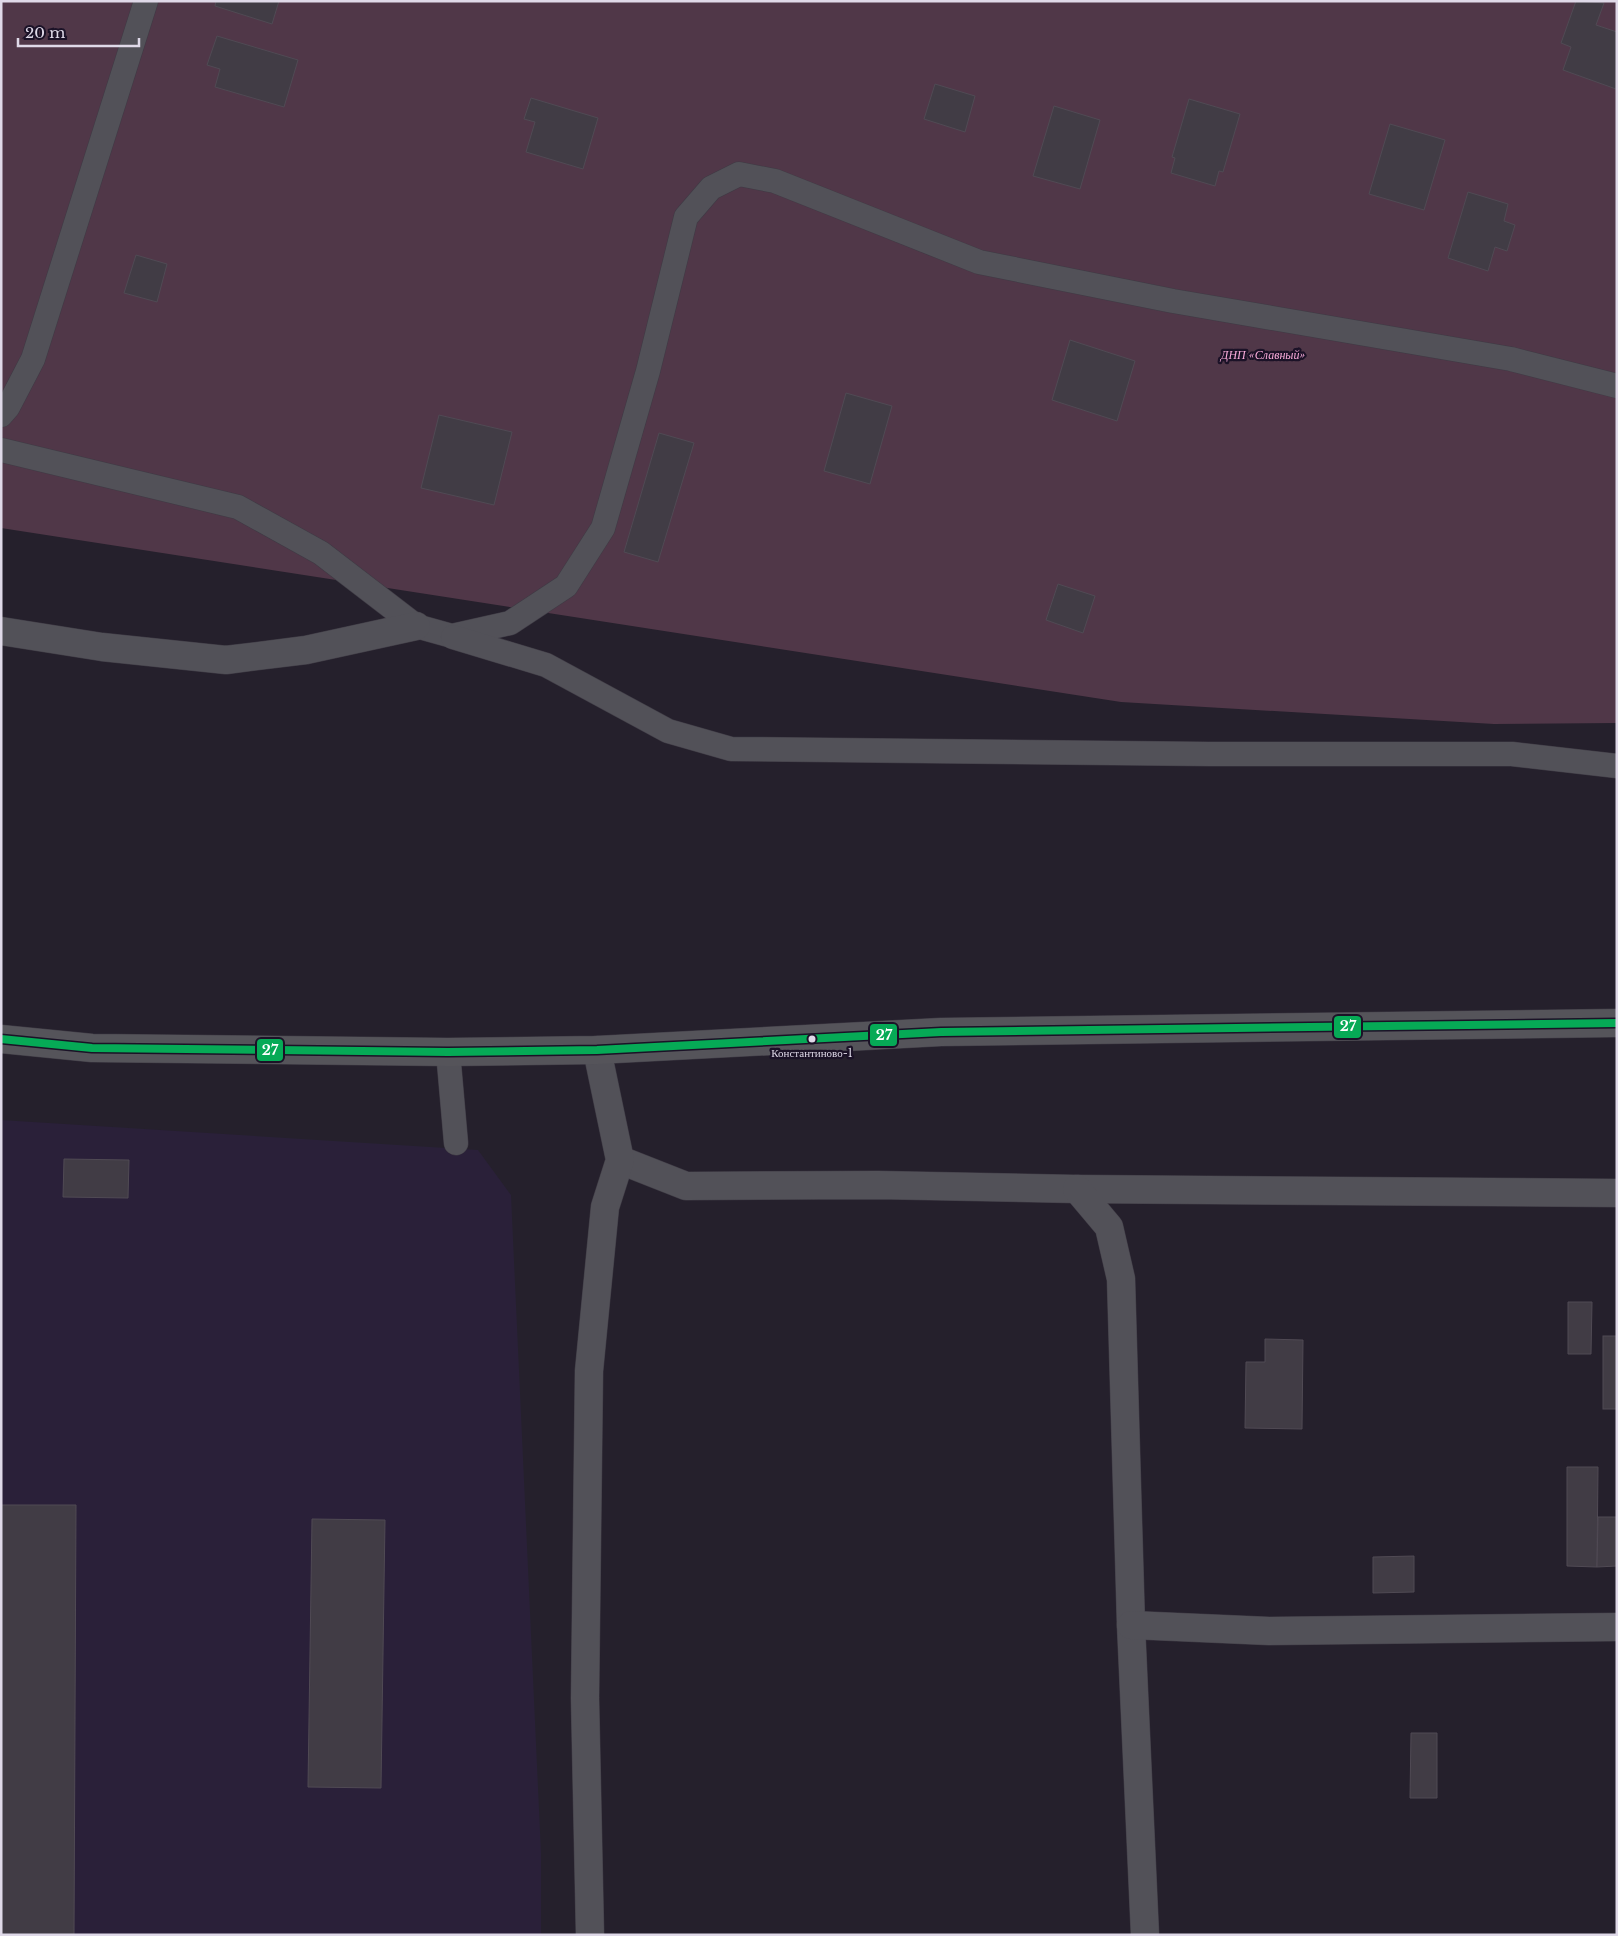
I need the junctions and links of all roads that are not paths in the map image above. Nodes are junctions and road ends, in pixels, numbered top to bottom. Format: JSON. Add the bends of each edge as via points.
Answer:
{"nodes":[{"id":1,"x":146,"y":1,"type":"edge"},
{"id":2,"x":1617,"y":386,"type":"edge"},
{"id":3,"x":1,"y":415,"type":"edge"},
{"id":4,"x":1,"y":450,"type":"edge"},
{"id":5,"x":416,"y":626,"type":"junction"},
{"id":6,"x":1,"y":632,"type":"edge"},
{"id":7,"x":452,"y":636,"type":"junction"},
{"id":8,"x":1617,"y":766,"type":"edge"},
{"id":9,"x":1617,"y":1023,"type":"edge"},
{"id":10,"x":1,"y":1039,"type":"edge"},
{"id":11,"x":597,"y":1050,"type":"junction"},
{"id":12,"x":448,"y":1052,"type":"junction"},
{"id":13,"x":456,"y":1143,"type":"dead end"},
{"id":14,"x":620,"y":1160,"type":"junction"},
{"id":15,"x":1077,"y":1189,"type":"junction"},
{"id":16,"x":1617,"y":1194,"type":"edge"},
{"id":17,"x":1131,"y":1625,"type":"junction"},
{"id":18,"x":1617,"y":1627,"type":"edge"},
{"id":19,"x":590,"y":1935,"type":"edge"},
{"id":20,"x":1145,"y":1935,"type":"edge"}],
"edges":[{"from":1,"to":3,"type":"lane","via":[[33,359]]},
{"from":2,"to":7,"type":"lane","via":[[1512,359],[1173,301],[979,262],[775,181],[739,174],[711,188],[686,216],[648,371],[604,528],[566,586],[510,623]]},
{"from":4,"to":5,"type":"lane","via":[[238,507],[321,554]]},
{"from":5,"to":6,"type":"street","via":[[306,650],[226,660]]},
{"from":5,"to":7,"type":"lane"},
{"from":7,"to":8,"type":"lane","via":[[546,665],[668,731],[730,748],[1512,754]]},
{"from":9,"to":11,"type":"street","via":[[942,1032]]},
{"from":10,"to":12,"type":"street","via":[[92,1048]]},
{"from":11,"to":12,"type":"street"},
{"from":11,"to":14,"type":"street"},
{"from":12,"to":13,"type":"lane"},
{"from":14,"to":15,"type":"street","via":[[686,1186]]},
{"from":14,"to":19,"type":"street","via":[[605,1207],[589,1371],[585,1698]]},
{"from":15,"to":16,"type":"street"},
{"from":15,"to":17,"type":"street","via":[[1109,1227],[1122,1279]]},
{"from":17,"to":18,"type":"street","via":[[1269,1631]]},
{"from":17,"to":20,"type":"street"}]}
